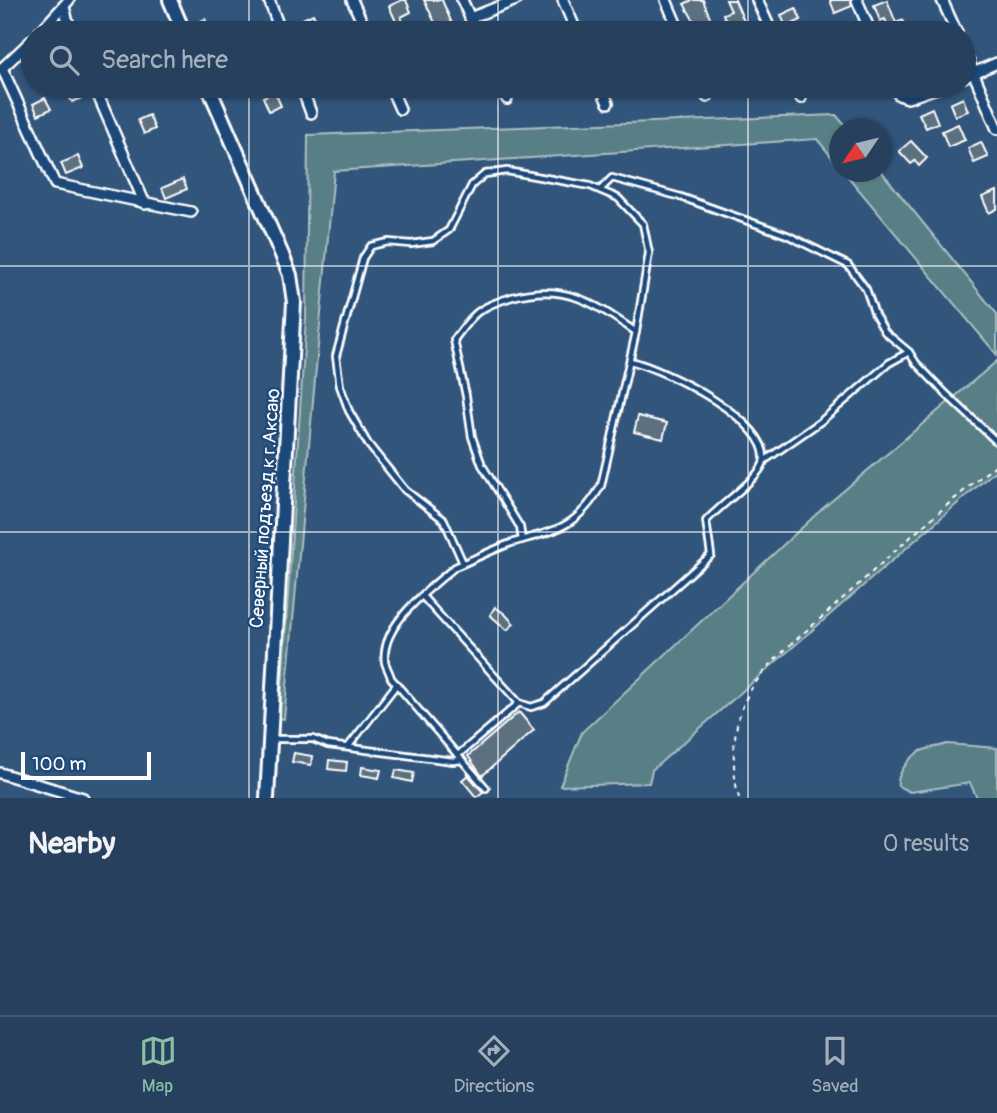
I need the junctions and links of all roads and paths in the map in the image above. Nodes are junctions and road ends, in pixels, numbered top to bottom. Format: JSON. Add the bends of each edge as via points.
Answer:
{"nodes":[{"id":1,"x":170,"y":0,"type":"edge"},
{"id":2,"x":269,"y":0,"type":"edge"},
{"id":3,"x":352,"y":0,"type":"edge"},
{"id":4,"x":462,"y":0,"type":"edge"},
{"id":5,"x":516,"y":0,"type":"edge"},
{"id":6,"x":563,"y":0,"type":"edge"},
{"id":7,"x":666,"y":0,"type":"edge"},
{"id":8,"x":757,"y":0,"type":"edge"},
{"id":9,"x":857,"y":0,"type":"edge"},
{"id":10,"x":942,"y":0,"type":"edge"},
{"id":11,"x":66,"y":4,"type":"edge"},
{"id":12,"x":470,"y":18,"type":"junction"},
{"id":13,"x":50,"y":21,"type":"edge"},
{"id":14,"x":179,"y":21,"type":"edge"},
{"id":15,"x":277,"y":21,"type":"edge"},
{"id":16,"x":362,"y":21,"type":"edge"},
{"id":17,"x":471,"y":21,"type":"edge"},
{"id":18,"x":572,"y":21,"type":"edge"},
{"id":19,"x":676,"y":21,"type":"edge"},
{"id":20,"x":767,"y":21,"type":"edge"},
{"id":21,"x":866,"y":21,"type":"edge"},
{"id":22,"x":952,"y":21,"type":"edge"},
{"id":23,"x":21,"y":50,"type":"edge"},
{"id":24,"x":997,"y":63,"type":"edge"},
{"id":25,"x":1,"y":69,"type":"edge"},
{"id":26,"x":976,"y":72,"type":"edge"},
{"id":27,"x":976,"y":78,"type":"edge"},
{"id":28,"x":99,"y":98,"type":"edge"},
{"id":29,"x":213,"y":98,"type":"edge"},
{"id":30,"x":305,"y":98,"type":"edge"},
{"id":31,"x":395,"y":98,"type":"edge"},
{"id":32,"x":606,"y":98,"type":"edge"},
{"id":33,"x":608,"y":103,"type":"dead end"},
{"id":34,"x":400,"y":109,"type":"dead end"},
{"id":35,"x":311,"y":113,"type":"dead end"},
{"id":36,"x":997,"y":129,"type":"edge"},
{"id":37,"x":600,"y":190,"type":"junction"},
{"id":38,"x":145,"y":204,"type":"junction"},
{"id":39,"x":191,"y":212,"type":"dead end"},
{"id":40,"x":636,"y":332,"type":"junction"},
{"id":41,"x":909,"y":352,"type":"junction"},
{"id":42,"x":629,"y":360,"type":"junction"},
{"id":43,"x":997,"y":442,"type":"edge"},
{"id":44,"x":764,"y":461,"type":"junction"},
{"id":45,"x":997,"y":464,"type":"edge"},
{"id":46,"x":522,"y":540,"type":"junction"},
{"id":47,"x":463,"y":563,"type":"junction"},
{"id":48,"x":422,"y":596,"type":"junction"},
{"id":49,"x":397,"y":684,"type":"junction"},
{"id":50,"x":519,"y":703,"type":"junction"},
{"id":51,"x":269,"y":739,"type":"junction"},
{"id":52,"x":348,"y":748,"type":"junction"},
{"id":53,"x":461,"y":757,"type":"junction"},
{"id":54,"x":0,"y":773,"type":"edge"},
{"id":55,"x":486,"y":788,"type":"dead end"},
{"id":56,"x":83,"y":798,"type":"edge"},
{"id":57,"x":267,"y":798,"type":"edge"},
{"id":58,"x":739,"y":798,"type":"edge"}],
"edges":[{"from":1,"to":14,"type":"street"},
{"from":2,"to":15,"type":"street"},
{"from":3,"to":16,"type":"street"},
{"from":4,"to":12,"type":"street"},
{"from":5,"to":12,"type":"street"},
{"from":6,"to":18,"type":"street"},
{"from":7,"to":19,"type":"street"},
{"from":8,"to":20,"type":"street"},
{"from":9,"to":21,"type":"street"},
{"from":10,"to":22,"type":"street"},
{"from":11,"to":13,"type":"street"},
{"from":12,"to":17,"type":"street"},
{"from":23,"to":25,"type":"street"},
{"from":24,"to":26,"type":"street"},
{"from":25,"to":38,"type":"street","via":[[55,184]]},
{"from":27,"to":36,"type":"street"},
{"from":28,"to":38,"type":"street"},
{"from":29,"to":51,"type":"street","name":"Северный подъезд к г.Аксаю","via":[[289,275],[295,313]]},
{"from":30,"to":35,"type":"street"},
{"from":31,"to":34,"type":"street"},
{"from":32,"to":33,"type":"street"},
{"from":37,"to":40,"type":"lane","via":[[618,198],[643,224],[649,253]]},
{"from":37,"to":41,"type":"lane","via":[[612,178],[681,197],[787,235],[848,265],[866,289],[885,332]]},
{"from":37,"to":47,"type":"lane","via":[[506,171],[485,174],[472,186],[449,230],[433,241],[371,246],[363,258],[336,356],[340,386],[368,444],[405,491],[444,520]]},
{"from":38,"to":39,"type":"street"},
{"from":40,"to":42,"type":"lane"},
{"from":40,"to":46,"type":"lane","via":[[605,311],[563,292],[533,291],[485,305],[454,340],[472,437],[482,465],[520,527]]},
{"from":41,"to":43,"type":"lane"},
{"from":41,"to":44,"type":"lane"},
{"from":42,"to":44,"type":"lane","via":[[719,403],[750,427],[762,446]]},
{"from":42,"to":46,"type":"lane","via":[[596,496],[575,520]]},
{"from":44,"to":50,"type":"lane","via":[[757,475],[706,521],[711,555],[544,703],[531,707]]},
{"from":45,"to":58,"type":"path","via":[[769,666],[744,702],[737,730],[734,761]]},
{"from":46,"to":47,"type":"lane"},
{"from":47,"to":48,"type":"lane"},
{"from":48,"to":49,"type":"lane","via":[[393,628],[387,645],[385,663]]},
{"from":48,"to":50,"type":"lane"},
{"from":49,"to":52,"type":"lane"},
{"from":49,"to":53,"type":"lane"},
{"from":50,"to":53,"type":"lane"},
{"from":51,"to":52,"type":"lane","via":[[313,739]]},
{"from":51,"to":57,"type":"street","name":"Северный подъезд к г.Аксаю"},
{"from":52,"to":53,"type":"lane","via":[[453,761]]},
{"from":53,"to":55,"type":"lane"},
{"from":54,"to":56,"type":"street"}]}
